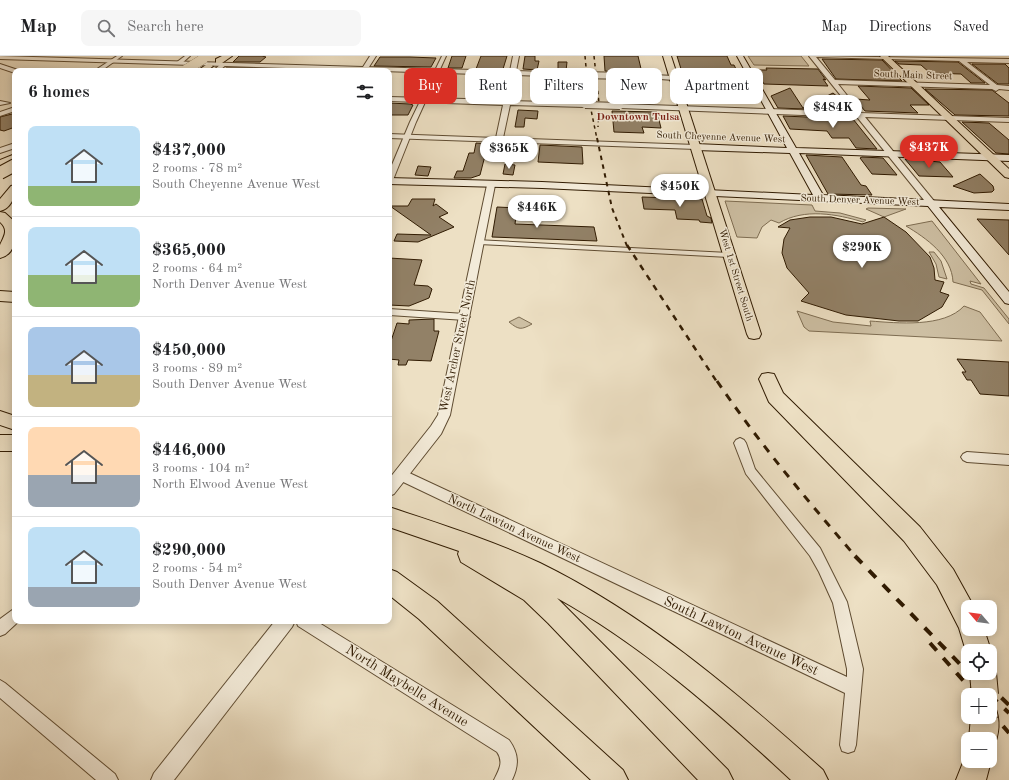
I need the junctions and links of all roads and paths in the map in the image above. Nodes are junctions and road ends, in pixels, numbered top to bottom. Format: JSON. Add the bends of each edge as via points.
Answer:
{"nodes":[{"id":1,"x":120,"y":56,"type":"edge"},
{"id":2,"x":188,"y":56,"type":"edge"},
{"id":3,"x":373,"y":56,"type":"edge"},
{"id":4,"x":444,"y":56,"type":"edge"},
{"id":5,"x":516,"y":56,"type":"edge"},
{"id":6,"x":667,"y":56,"type":"edge"},
{"id":7,"x":740,"y":56,"type":"edge"},
{"id":8,"x":812,"y":56,"type":"edge"},
{"id":9,"x":818,"y":56,"type":"edge"},
{"id":10,"x":0,"y":57,"type":"edge"},
{"id":11,"x":885,"y":57,"type":"edge"},
{"id":12,"x":959,"y":58,"type":"edge"},
{"id":13,"x":112,"y":61,"type":"junction"},
{"id":14,"x":1009,"y":61,"type":"edge"},
{"id":15,"x":216,"y":62,"type":"edge"},
{"id":16,"x":0,"y":66,"type":"edge"},
{"id":17,"x":102,"y":68,"type":"edge"},
{"id":18,"x":184,"y":68,"type":"edge"},
{"id":19,"x":327,"y":68,"type":"edge"},
{"id":20,"x":365,"y":68,"type":"edge"},
{"id":21,"x":438,"y":68,"type":"edge"},
{"id":22,"x":514,"y":68,"type":"edge"},
{"id":23,"x":671,"y":68,"type":"edge"},
{"id":24,"x":12,"y":70,"type":"edge"},
{"id":25,"x":392,"y":70,"type":"edge"},
{"id":26,"x":404,"y":71,"type":"edge"},
{"id":27,"x":522,"y":73,"type":"edge"},
{"id":28,"x":670,"y":78,"type":"edge"},
{"id":29,"x":833,"y":82,"type":"junction"},
{"id":30,"x":914,"y":85,"type":"junction"},
{"id":31,"x":1000,"y":88,"type":"edge"},
{"id":32,"x":1009,"y":97,"type":"edge"},
{"id":33,"x":392,"y":99,"type":"edge"},
{"id":34,"x":404,"y":99,"type":"edge"},
{"id":35,"x":0,"y":103,"type":"edge"},
{"id":36,"x":7,"y":103,"type":"dead end"},
{"id":37,"x":522,"y":103,"type":"edge"},
{"id":38,"x":422,"y":104,"type":"edge"},
{"id":39,"x":507,"y":104,"type":"edge"},
{"id":40,"x":682,"y":104,"type":"edge"},
{"id":41,"x":684,"y":109,"type":"junction"},
{"id":42,"x":12,"y":110,"type":"edge"},
{"id":43,"x":771,"y":112,"type":"junction"},
{"id":44,"x":0,"y":114,"type":"edge"},
{"id":45,"x":859,"y":114,"type":"junction"},
{"id":46,"x":948,"y":118,"type":"junction"},
{"id":47,"x":1009,"y":120,"type":"edge"},
{"id":48,"x":392,"y":136,"type":"edge"},
{"id":49,"x":407,"y":137,"type":"junction"},
{"id":50,"x":499,"y":140,"type":"junction"},
{"id":51,"x":12,"y":146,"type":"edge"},
{"id":52,"x":696,"y":147,"type":"junction"},
{"id":53,"x":0,"y":150,"type":"edge"},
{"id":54,"x":793,"y":151,"type":"junction"},
{"id":55,"x":890,"y":154,"type":"junction"},
{"id":56,"x":991,"y":158,"type":"junction"},
{"id":57,"x":1009,"y":158,"type":"edge"},
{"id":58,"x":12,"y":159,"type":"edge"},
{"id":59,"x":0,"y":165,"type":"edge"},
{"id":60,"x":12,"y":165,"type":"edge"},
{"id":61,"x":12,"y":167,"type":"edge"},
{"id":62,"x":0,"y":173,"type":"edge"},
{"id":63,"x":392,"y":174,"type":"edge"},
{"id":64,"x":1009,"y":175,"type":"edge"},
{"id":65,"x":392,"y":181,"type":"edge"},
{"id":66,"x":490,"y":185,"type":"junction"},
{"id":67,"x":12,"y":188,"type":"edge"},
{"id":68,"x":12,"y":193,"type":"edge"},
{"id":69,"x":711,"y":194,"type":"junction"},
{"id":70,"x":0,"y":199,"type":"edge"},
{"id":71,"x":820,"y":199,"type":"junction"},
{"id":72,"x":931,"y":203,"type":"junction"},
{"id":73,"x":1009,"y":206,"type":"edge"},
{"id":74,"x":0,"y":207,"type":"edge"},
{"id":75,"x":0,"y":212,"type":"edge"},
{"id":76,"x":10,"y":217,"type":"edge"},
{"id":77,"x":12,"y":228,"type":"edge"},
{"id":78,"x":12,"y":237,"type":"edge"},
{"id":79,"x":479,"y":242,"type":"junction"},
{"id":80,"x":0,"y":254,"type":"edge"},
{"id":81,"x":729,"y":255,"type":"junction"},
{"id":82,"x":0,"y":296,"type":"edge"},
{"id":83,"x":12,"y":297,"type":"edge"},
{"id":84,"x":1009,"y":300,"type":"edge"},
{"id":85,"x":392,"y":312,"type":"edge"},
{"id":86,"x":465,"y":316,"type":"junction"},
{"id":87,"x":754,"y":334,"type":"dead end"},
{"id":88,"x":768,"y":379,"type":"dead end"},
{"id":89,"x":12,"y":442,"type":"edge"},
{"id":90,"x":0,"y":443,"type":"edge"},
{"id":91,"x":740,"y":443,"type":"dead end"},
{"id":92,"x":967,"y":457,"type":"dead end"},
{"id":93,"x":1009,"y":460,"type":"edge"},
{"id":94,"x":401,"y":475,"type":"junction"},
{"id":95,"x":392,"y":486,"type":"edge"},
{"id":96,"x":409,"y":523,"type":"edge"},
{"id":97,"x":392,"y":582,"type":"edge"},
{"id":98,"x":627,"y":582,"type":"joint"},
{"id":99,"x":961,"y":607,"type":"edge"},
{"id":100,"x":12,"y":618,"type":"edge"},
{"id":101,"x":284,"y":624,"type":"edge"},
{"id":102,"x":308,"y":624,"type":"edge"},
{"id":103,"x":0,"y":629,"type":"edge"},
{"id":104,"x":0,"y":688,"type":"edge"},
{"id":105,"x":854,"y":689,"type":"junction"},
{"id":106,"x":848,"y":745,"type":"dead end"},
{"id":107,"x":975,"y":768,"type":"edge"},
{"id":108,"x":109,"y":780,"type":"edge"},
{"id":109,"x":161,"y":780,"type":"edge"},
{"id":110,"x":504,"y":780,"type":"edge"},
{"id":111,"x":613,"y":780,"type":"edge"},
{"id":112,"x":718,"y":780,"type":"edge"},
{"id":113,"x":813,"y":780,"type":"edge"},
{"id":114,"x":971,"y":780,"type":"edge"}],
"edges":[{"from":1,"to":13,"type":"street"},
{"from":2,"to":18,"type":"street"},
{"from":3,"to":20,"type":"street"},
{"from":4,"to":21,"type":"street"},
{"from":5,"to":22,"type":"street"},
{"from":6,"to":23,"type":"main road","name":"West 1st Street South"},
{"from":7,"to":43,"type":"main road"},
{"from":8,"to":29,"type":"street"},
{"from":9,"to":11,"type":"street"},
{"from":10,"to":13,"type":"street"},
{"from":11,"to":12,"type":"street"},
{"from":11,"to":30,"type":"main road"},
{"from":12,"to":14,"type":"street"},
{"from":12,"to":31,"type":"street"},
{"from":13,"to":17,"type":"street"},
{"from":13,"to":18,"type":"street"},
{"from":15,"to":18,"type":"highway","bridge":true},
{"from":15,"to":18,"type":"street"},
{"from":15,"to":19,"type":"street"},
{"from":16,"to":24,"type":"street"},
{"from":25,"to":26,"type":"street"},
{"from":27,"to":28,"type":"street","bridge":true},
{"from":29,"to":30,"type":"street","name":"South Main Street"},
{"from":29,"to":45,"type":"street"},
{"from":30,"to":31,"type":"street","name":"South Main Street"},
{"from":30,"to":46,"type":"main road"},
{"from":31,"to":32,"type":"street"},
{"from":33,"to":34,"type":"street"},
{"from":35,"to":36,"type":"street"},
{"from":37,"to":41,"type":"street","bridge":true},
{"from":38,"to":49,"type":"street"},
{"from":39,"to":50,"type":"street"},
{"from":40,"to":41,"type":"main road","name":"West 1st Street South"},
{"from":41,"to":43,"type":"street"},
{"from":41,"to":52,"type":"main road","name":"West 1st Street South"},
{"from":42,"to":44,"type":"street"},
{"from":43,"to":45,"type":"street"},
{"from":43,"to":54,"type":"main road"},
{"from":45,"to":46,"type":"street"},
{"from":45,"to":55,"type":"street"},
{"from":46,"to":47,"type":"street"},
{"from":46,"to":56,"type":"main road"},
{"from":48,"to":49,"type":"street","name":"South Cheyenne Avenue West"},
{"from":49,"to":50,"type":"street","name":"South Cheyenne Avenue West"},
{"from":49,"to":63,"type":"street"},
{"from":50,"to":52,"type":"street","name":"South Cheyenne Avenue West"},
{"from":51,"to":53,"type":"street"},
{"from":52,"to":54,"type":"main road","name":"South Cheyenne Avenue West"},
{"from":52,"to":69,"type":"main road","name":"West 1st Street South"},
{"from":54,"to":55,"type":"main road","name":"South Cheyenne Avenue West"},
{"from":54,"to":71,"type":"main road"},
{"from":55,"to":56,"type":"main road","name":"South Cheyenne Avenue West"},
{"from":55,"to":72,"type":"street"},
{"from":56,"to":57,"type":"main road","name":"South Cheyenne Avenue West"},
{"from":56,"to":64,"type":"main road"},
{"from":58,"to":59,"type":"highway"},
{"from":59,"to":60,"type":"main road"},
{"from":61,"to":62,"type":"highway","bridge":true},
{"from":65,"to":66,"type":"main road","name":"South Denver Avenue West"},
{"from":66,"to":69,"type":"main road","name":"South Denver Avenue West","via":[[703,196]]},
{"from":66,"to":79,"type":"street","name":"West Archer Street North"},
{"from":67,"to":70,"type":"highway"},
{"from":68,"to":74,"type":"highway"},
{"from":69,"to":71,"type":"main road","name":"South Denver Avenue West"},
{"from":69,"to":81,"type":"main road","name":"West 1st Street South"},
{"from":71,"to":72,"type":"main road","name":"South Denver Avenue West"},
{"from":72,"to":73,"type":"main road","name":"South Denver Avenue West"},
{"from":72,"to":84,"type":"main road"},
{"from":75,"to":76,"type":"highway"},
{"from":76,"to":77,"type":"highway"},
{"from":78,"to":80,"type":"highway"},
{"from":79,"to":81,"type":"street"},
{"from":79,"to":86,"type":"street","name":"West Archer Street North"},
{"from":81,"to":87,"type":"main road","name":"West 1st Street South"},
{"from":82,"to":83,"type":"highway"},
{"from":85,"to":86,"type":"street"},
{"from":86,"to":94,"type":"street","name":"West Archer Street North","via":[[441,423]]},
{"from":88,"to":99,"type":"highway","via":[[776,396],[917,539],[945,577]]},
{"from":89,"to":90,"type":"highway"},
{"from":91,"to":105,"type":"street","via":[[750,471],[801,533],[824,568],[840,602],[855,669]]},
{"from":92,"to":93,"type":"street"},
{"from":94,"to":95,"type":"street","name":"West Archer Street North"},
{"from":94,"to":98,"type":"street","name":"North Lawton Avenue West"},
{"from":96,"to":112,"type":"highway","via":[[537,596]]},
{"from":96,"to":113,"type":"highway","via":[[466,542],[533,572],[627,627],[718,694]]},
{"from":97,"to":111,"type":"highway","via":[[428,610]]},
{"from":98,"to":105,"type":"street","name":"South Lawton Avenue West"},
{"from":100,"to":103,"type":"street"},
{"from":101,"to":109,"type":"street"},
{"from":102,"to":110,"type":"street","name":"North Maybelle Avenue","via":[[503,746],[509,754],[510,765]]},
{"from":104,"to":108,"type":"street"},
{"from":105,"to":106,"type":"street"},
{"from":107,"to":114,"type":"highway"}]}
